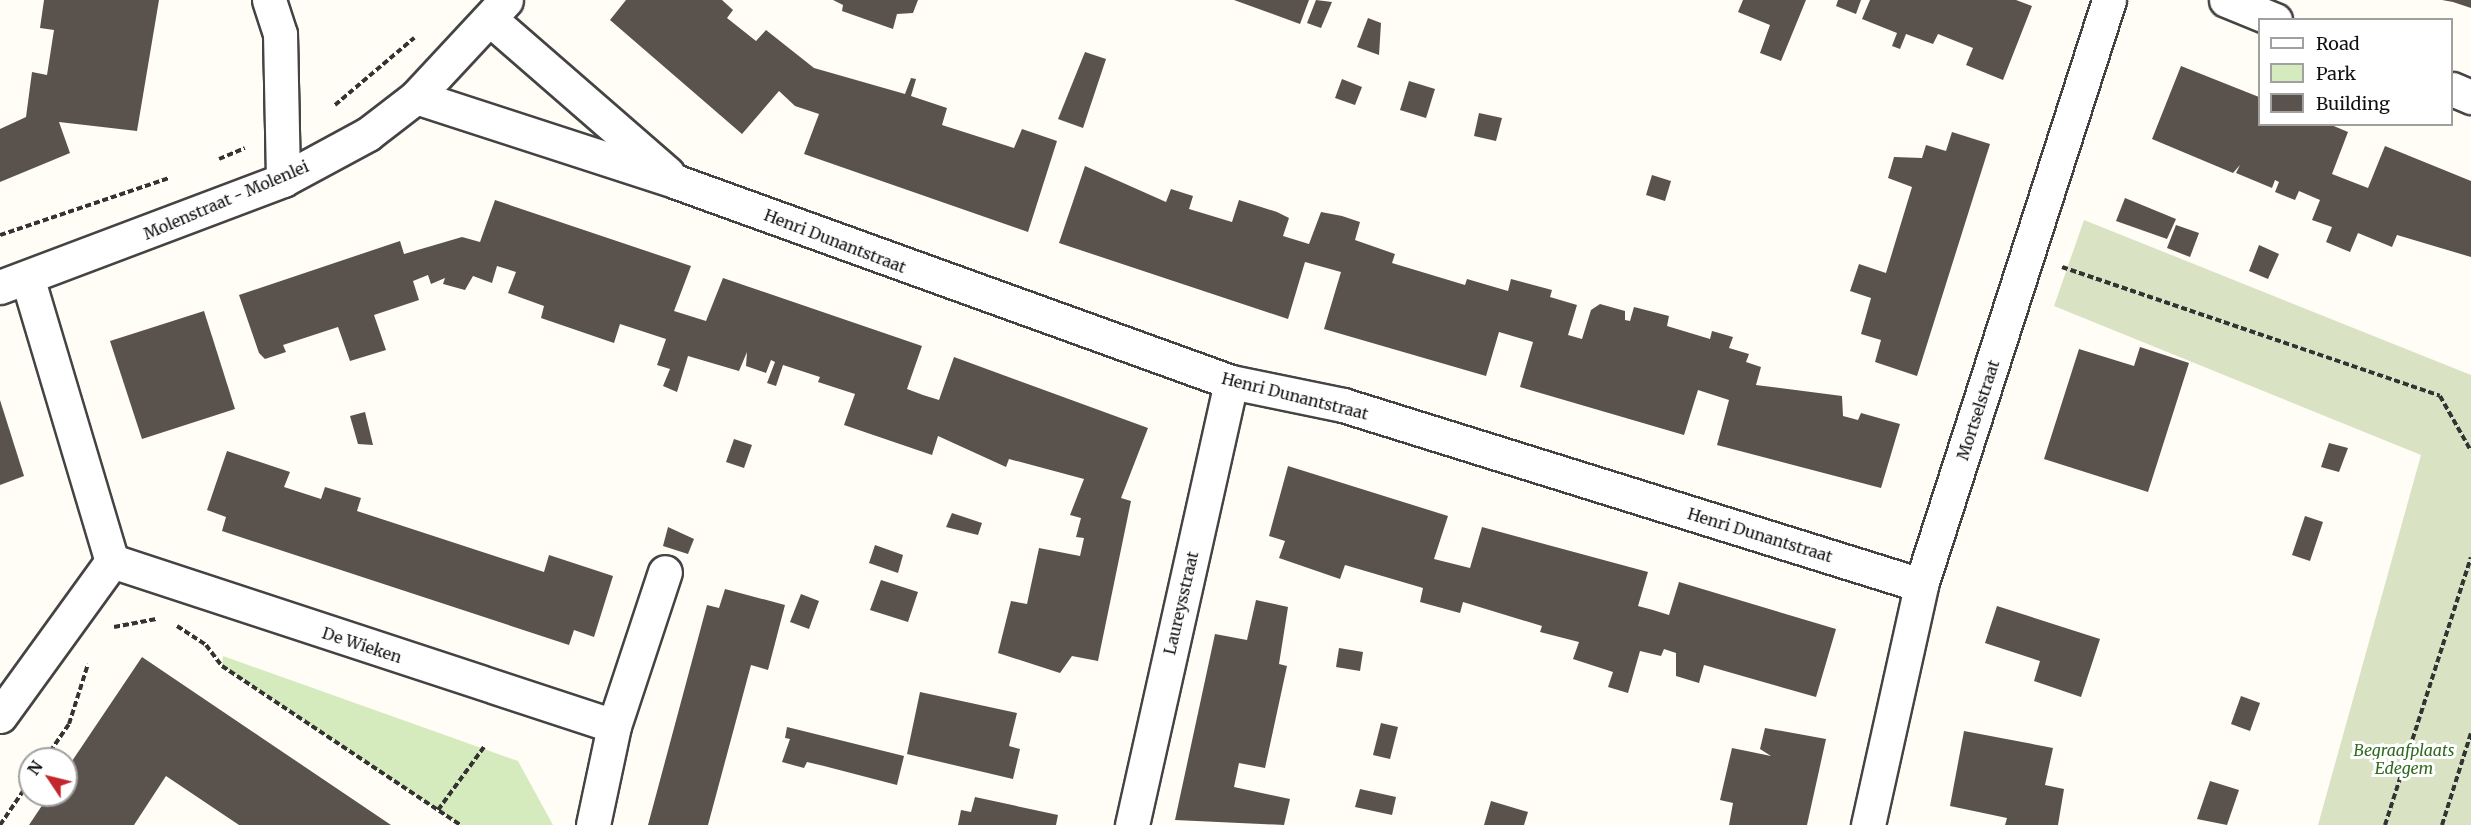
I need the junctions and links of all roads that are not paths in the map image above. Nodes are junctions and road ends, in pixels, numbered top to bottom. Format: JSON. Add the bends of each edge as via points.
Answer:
{"nodes":[{"id":1,"x":269,"y":0,"type":"edge"},
{"id":2,"x":2109,"y":0,"type":"edge"},
{"id":3,"x":2226,"y":0,"type":"edge"},
{"id":4,"x":498,"y":10,"type":"edge"},
{"id":5,"x":2271,"y":18,"type":"edge"},
{"id":6,"x":2453,"y":91,"type":"edge"},
{"id":7,"x":416,"y":97,"type":"junction"},
{"id":8,"x":2471,"y":97,"type":"edge"},
{"id":9,"x":283,"y":180,"type":"junction"},
{"id":10,"x":677,"y":182,"type":"junction"},
{"id":11,"x":14,"y":284,"type":"edge"},
{"id":12,"x":1231,"y":382,"type":"junction"},
{"id":13,"x":112,"y":561,"type":"junction"},
{"id":14,"x":665,"y":572,"type":"dead end"},
{"id":15,"x":1921,"y":585,"type":"junction"},
{"id":16,"x":0,"y":716,"type":"edge"},
{"id":17,"x":614,"y":726,"type":"junction"},
{"id":18,"x":593,"y":825,"type":"edge"},
{"id":19,"x":1132,"y":825,"type":"edge"},
{"id":20,"x":1868,"y":825,"type":"edge"}],
"edges":[{"from":1,"to":9,"type":"street","via":[[280,34]]},
{"from":2,"to":15,"type":"street","name":"Mortselstraat"},
{"from":3,"to":5,"type":"street"},
{"from":4,"to":7,"type":"street","name":"Molenstraat - Molenlei"},
{"from":4,"to":10,"type":"street","name":"Henri Dunantstraat"},
{"from":6,"to":8,"type":"street"},
{"from":7,"to":9,"type":"street","name":"Molenstraat - Molenlei","via":[[368,134]]},
{"from":7,"to":10,"type":"street","name":"Henri Dunantstraat"},
{"from":9,"to":11,"type":"street","name":"Molenstraat - Molenlei"},
{"from":10,"to":12,"type":"street","name":"Henri Dunantstraat"},
{"from":11,"to":13,"type":"street"},
{"from":12,"to":15,"type":"street","name":"Henri Dunantstraat","via":[[1343,405]]},
{"from":12,"to":19,"type":"street","name":"Laureysstraat"},
{"from":13,"to":16,"type":"street"},
{"from":13,"to":17,"type":"street","name":"De Wieken"},
{"from":14,"to":17,"type":"street"},
{"from":15,"to":20,"type":"street","name":"Mortselstraat"},
{"from":17,"to":18,"type":"street"}]}
